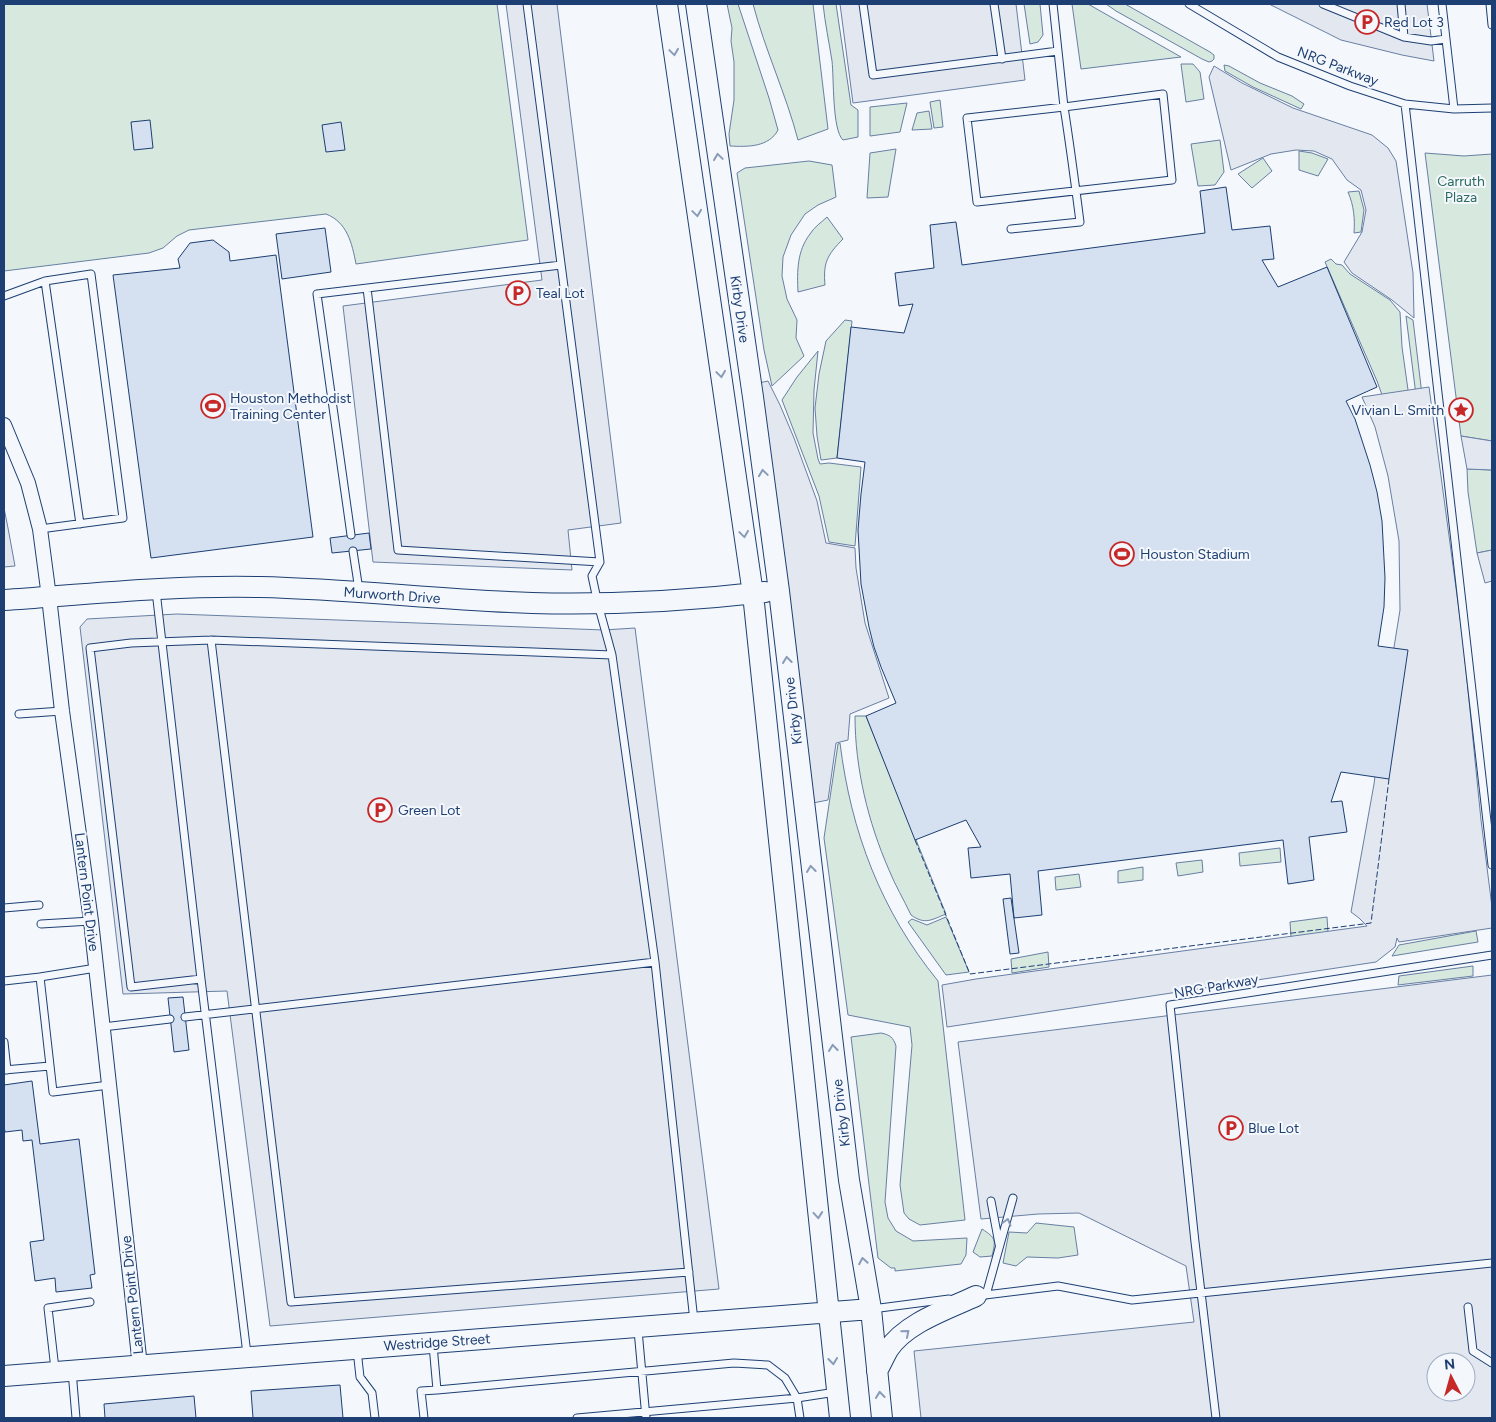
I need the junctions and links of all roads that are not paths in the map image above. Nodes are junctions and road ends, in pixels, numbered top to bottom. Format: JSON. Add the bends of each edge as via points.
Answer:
{"nodes":[{"id":1,"x":527,"y":4,"type":"edge"},
{"id":2,"x":667,"y":4,"type":"edge"},
{"id":3,"x":696,"y":4,"type":"edge"},
{"id":4,"x":863,"y":4,"type":"edge"},
{"id":5,"x":994,"y":4,"type":"edge"},
{"id":6,"x":1052,"y":4,"type":"edge"},
{"id":7,"x":1189,"y":4,"type":"edge"},
{"id":8,"x":1323,"y":4,"type":"edge"},
{"id":9,"x":1401,"y":4,"type":"edge"},
{"id":10,"x":1442,"y":4,"type":"edge"},
{"id":11,"x":1490,"y":4,"type":"edge"},
{"id":12,"x":1492,"y":25,"type":"edge"},
{"id":13,"x":1404,"y":37,"type":"junction"},
{"id":14,"x":1446,"y":39,"type":"junction"},
{"id":15,"x":1058,"y":51,"type":"junction"},
{"id":16,"x":1002,"y":59,"type":"junction"},
{"id":17,"x":1405,"y":104,"type":"junction"},
{"id":18,"x":1064,"y":107,"type":"junction"},
{"id":19,"x":1492,"y":108,"type":"edge"},
{"id":20,"x":1454,"y":109,"type":"junction"},
{"id":21,"x":1076,"y":192,"type":"junction"},
{"id":22,"x":1011,"y":230,"type":"dead end"},
{"id":23,"x":731,"y":244,"type":"junction"},
{"id":24,"x":702,"y":248,"type":"junction"},
{"id":25,"x":561,"y":265,"type":"junction"},
{"id":26,"x":45,"y":281,"type":"junction"},
{"id":27,"x":368,"y":288,"type":"junction"},
{"id":28,"x":4,"y":296,"type":"edge"},
{"id":29,"x":4,"y":425,"type":"edge"},
{"id":30,"x":80,"y":524,"type":"junction"},
{"id":31,"x":40,"y":529,"type":"junction"},
{"id":32,"x":351,"y":535,"type":"dead end"},
{"id":33,"x":353,"y":551,"type":"dead end"},
{"id":34,"x":600,"y":562,"type":"junction"},
{"id":35,"x":155,"y":589,"type":"junction"},
{"id":36,"x":779,"y":591,"type":"junction"},
{"id":37,"x":359,"y":592,"type":"junction"},
{"id":38,"x":753,"y":594,"type":"junction"},
{"id":39,"x":49,"y":597,"type":"junction"},
{"id":40,"x":4,"y":600,"type":"edge"},
{"id":41,"x":598,"y":604,"type":"junction"},
{"id":42,"x":211,"y":640,"type":"junction"},
{"id":43,"x":162,"y":641,"type":"junction"},
{"id":44,"x":612,"y":656,"type":"junction"},
{"id":45,"x":62,"y":711,"type":"junction"},
{"id":46,"x":19,"y":714,"type":"dead end"},
{"id":47,"x":1492,"y":865,"type":"edge"},
{"id":48,"x":815,"y":902,"type":"junction"},
{"id":49,"x":39,"y":905,"type":"dead end"},
{"id":50,"x":786,"y":905,"type":"junction"},
{"id":51,"x":4,"y":908,"type":"edge"},
{"id":52,"x":91,"y":921,"type":"junction"},
{"id":53,"x":41,"y":924,"type":"dead end"},
{"id":54,"x":1492,"y":955,"type":"edge"},
{"id":55,"x":655,"y":962,"type":"junction"},
{"id":56,"x":96,"y":968,"type":"junction"},
{"id":57,"x":40,"y":977,"type":"junction"},
{"id":58,"x":201,"y":979,"type":"junction"},
{"id":59,"x":4,"y":981,"type":"edge"},
{"id":60,"x":256,"y":1009,"type":"junction"},
{"id":61,"x":205,"y":1015,"type":"junction"},
{"id":62,"x":185,"y":1017,"type":"dead end"},
{"id":63,"x":170,"y":1019,"type":"dead end"},
{"id":64,"x":103,"y":1027,"type":"junction"},
{"id":65,"x":4,"y":1042,"type":"edge"},
{"id":66,"x":50,"y":1066,"type":"junction"},
{"id":67,"x":5,"y":1070,"type":"edge"},
{"id":68,"x":109,"y":1086,"type":"junction"},
{"id":69,"x":1014,"y":1198,"type":"dead end"},
{"id":70,"x":991,"y":1200,"type":"dead end"},
{"id":71,"x":1000,"y":1247,"type":"junction"},
{"id":72,"x":1492,"y":1263,"type":"edge"},
{"id":73,"x":689,"y":1272,"type":"junction"},
{"id":74,"x":1201,"y":1293,"type":"junction"},
{"id":75,"x":981,"y":1296,"type":"junction"},
{"id":76,"x":90,"y":1302,"type":"dead end"},
{"id":77,"x":1468,"y":1307,"type":"dead end"},
{"id":78,"x":871,"y":1309,"type":"junction"},
{"id":79,"x":828,"y":1312,"type":"junction"},
{"id":80,"x":694,"y":1322,"type":"junction"},
{"id":81,"x":638,"y":1327,"type":"junction"},
{"id":82,"x":432,"y":1343,"type":"junction"},
{"id":83,"x":357,"y":1348,"type":"junction"},
{"id":84,"x":248,"y":1357,"type":"junction"},
{"id":85,"x":1492,"y":1363,"type":"edge"},
{"id":86,"x":140,"y":1366,"type":"junction"},
{"id":87,"x":64,"y":1371,"type":"junction"},
{"id":88,"x":877,"y":1371,"type":"junction"},
{"id":89,"x":641,"y":1372,"type":"junction"},
{"id":90,"x":4,"y":1376,"type":"edge"},
{"id":91,"x":437,"y":1390,"type":"junction"},
{"id":92,"x":836,"y":1392,"type":"junction"},
{"id":93,"x":797,"y":1398,"type":"junction"},
{"id":94,"x":646,"y":1415,"type":"edge"},
{"id":95,"x":76,"y":1418,"type":"edge"},
{"id":96,"x":375,"y":1418,"type":"edge"},
{"id":97,"x":424,"y":1418,"type":"edge"},
{"id":98,"x":577,"y":1418,"type":"edge"},
{"id":99,"x":800,"y":1418,"type":"edge"},
{"id":100,"x":840,"y":1418,"type":"edge"},
{"id":101,"x":882,"y":1418,"type":"edge"},
{"id":102,"x":1216,"y":1418,"type":"edge"}],
"edges":[{"from":1,"to":25,"type":"lane"},
{"from":2,"to":24,"type":"main road","name":"Kirby Drive","one_way":true},
{"from":23,"to":3,"type":"main road","name":"Kirby Drive","one_way":true},
{"from":4,"to":16,"type":"lane","via":[[873,75]]},
{"from":5,"to":16,"type":"lane"},
{"from":6,"to":15,"type":"lane"},
{"from":7,"to":17,"type":"lane","name":"NRG Parkway","via":[[1278,57]]},
{"from":8,"to":13,"type":"lane"},
{"from":9,"to":13,"type":"lane"},
{"from":10,"to":14,"type":"lane"},
{"from":11,"to":12,"type":"lane"},
{"from":13,"to":14,"type":"lane"},
{"from":14,"to":20,"type":"lane"},
{"from":15,"to":16,"type":"lane"},
{"from":15,"to":18,"type":"lane"},
{"from":17,"to":20,"type":"lane","name":"NRG Parkway"},
{"from":17,"to":47,"type":"lane"},
{"from":18,"to":21,"type":"lane"},
{"from":18,"to":21,"type":"lane","via":[[1163,94],[1172,180]]},
{"from":18,"to":21,"type":"lane","via":[[966,118],[976,202]]},
{"from":19,"to":20,"type":"lane","name":"NRG Parkway"},
{"from":21,"to":22,"type":"lane","via":[[1080,222]]},
{"from":23,"to":24,"type":"main road"},
{"from":36,"to":23,"type":"main road","name":"Kirby Drive","one_way":true},
{"from":24,"to":38,"type":"main road","name":"Kirby Drive","one_way":true},
{"from":25,"to":27,"type":"lane"},
{"from":25,"to":34,"type":"lane"},
{"from":26,"to":28,"type":"lane"},
{"from":26,"to":30,"type":"lane"},
{"from":26,"to":30,"type":"lane","via":[[91,274],[124,518]]},
{"from":27,"to":32,"type":"lane","via":[[317,294]]},
{"from":27,"to":34,"type":"lane","via":[[398,550]]},
{"from":29,"to":31,"type":"street","name":"Lantern Point Drive","via":[[28,484]]},
{"from":30,"to":31,"type":"lane"},
{"from":31,"to":39,"type":"street","name":"Lantern Point Drive"},
{"from":33,"to":37,"type":"lane"},
{"from":34,"to":41,"type":"lane","via":[[592,576]]},
{"from":35,"to":37,"type":"main road","name":"Murworth Drive","via":[[260,587]]},
{"from":35,"to":39,"type":"main road","name":"Murworth Drive"},
{"from":35,"to":43,"type":"lane"},
{"from":36,"to":38,"type":"main road","name":"Murworth Drive"},
{"from":48,"to":36,"type":"main road","name":"Kirby Drive","one_way":true},
{"from":37,"to":41,"type":"main road","name":"Murworth Drive","via":[[467,600]]},
{"from":38,"to":41,"type":"main road","name":"Murworth Drive"},
{"from":38,"to":50,"type":"main road","name":"Kirby Drive"},
{"from":39,"to":40,"type":"main road","name":"Murworth Drive"},
{"from":39,"to":45,"type":"street","name":"Lantern Point Drive"},
{"from":41,"to":44,"type":"lane"},
{"from":42,"to":43,"type":"lane"},
{"from":42,"to":44,"type":"lane"},
{"from":42,"to":60,"type":"lane"},
{"from":43,"to":58,"type":"lane"},
{"from":43,"to":58,"type":"lane","via":[[90,648],[131,987]]},
{"from":44,"to":55,"type":"lane"},
{"from":45,"to":46,"type":"lane"},
{"from":45,"to":52,"type":"street","name":"Lantern Point Drive"},
{"from":48,"to":50,"type":"main road"},
{"from":78,"to":48,"type":"main road","name":"Kirby Drive","one_way":true,"via":[[849,1180]]},
{"from":49,"to":51,"type":"lane"},
{"from":50,"to":79,"type":"main road","name":"Kirby Drive","one_way":true},
{"from":52,"to":53,"type":"lane"},
{"from":52,"to":56,"type":"street","name":"Lantern Point Drive"},
{"from":54,"to":74,"type":"lane","name":"NRG Parkway","via":[[1170,1005]]},
{"from":55,"to":60,"type":"lane"},
{"from":55,"to":73,"type":"lane"},
{"from":56,"to":57,"type":"lane"},
{"from":56,"to":64,"type":"street","name":"Lantern Point Drive"},
{"from":57,"to":59,"type":"lane"},
{"from":57,"to":66,"type":"lane"},
{"from":58,"to":61,"type":"lane"},
{"from":60,"to":61,"type":"lane"},
{"from":60,"to":73,"type":"lane","via":[[291,1302]]},
{"from":61,"to":62,"type":"lane"},
{"from":61,"to":84,"type":"lane"},
{"from":63,"to":64,"type":"lane"},
{"from":64,"to":68,"type":"street","name":"Lantern Point Drive"},
{"from":65,"to":67,"type":"lane"},
{"from":66,"to":67,"type":"lane"},
{"from":66,"to":68,"type":"lane","via":[[53,1092]]},
{"from":68,"to":86,"type":"street","name":"Lantern Point Drive"},
{"from":71,"to":69,"type":"lane","one_way":true},
{"from":70,"to":71,"type":"lane"},
{"from":71,"to":75,"type":"lane"},
{"from":72,"to":74,"type":"lane"},
{"from":73,"to":80,"type":"lane"},
{"from":74,"to":75,"type":"lane","via":[[1132,1300],[1058,1286]]},
{"from":74,"to":102,"type":"lane"},
{"from":75,"to":78,"type":"lane"},
{"from":88,"to":75,"type":"main road","one_way":true,"via":[[889,1349],[908,1330]]},
{"from":76,"to":87,"type":"lane","via":[[48,1308]]},
{"from":77,"to":85,"type":"lane","via":[[1473,1352]]},
{"from":78,"to":79,"type":"main road","name":"Westridge Street"},
{"from":78,"to":88,"type":"main road","name":"Kirby Drive"},
{"from":79,"to":80,"type":"main road","name":"Westridge Street"},
{"from":79,"to":92,"type":"main road","name":"Kirby Drive","one_way":true},
{"from":80,"to":81,"type":"main road","name":"Westridge Street"},
{"from":81,"to":82,"type":"main road","name":"Westridge Street"},
{"from":81,"to":89,"type":"lane"},
{"from":82,"to":83,"type":"main road","name":"Westridge Street"},
{"from":82,"to":91,"type":"lane"},
{"from":83,"to":84,"type":"main road","name":"Westridge Street"},
{"from":83,"to":96,"type":"lane","via":[[360,1377],[372,1393]]},
{"from":84,"to":86,"type":"main road","name":"Westridge Street"},
{"from":86,"to":87,"type":"main road","name":"Westridge Street"},
{"from":87,"to":90,"type":"main road","name":"Westridge Street"},
{"from":87,"to":95,"type":"lane"},
{"from":101,"to":88,"type":"main road","name":"Kirby Drive","one_way":true},
{"from":89,"to":91,"type":"lane"},
{"from":89,"to":93,"type":"lane","via":[[734,1363],[768,1365],[785,1378]]},
{"from":89,"to":94,"type":"lane"},
{"from":91,"to":97,"type":"lane","via":[[421,1391]]},
{"from":92,"to":93,"type":"lane"},
{"from":92,"to":100,"type":"main road","name":"Kirby Drive"},
{"from":93,"to":94,"type":"lane"},
{"from":93,"to":99,"type":"lane"},
{"from":94,"to":98,"type":"lane"}]}
